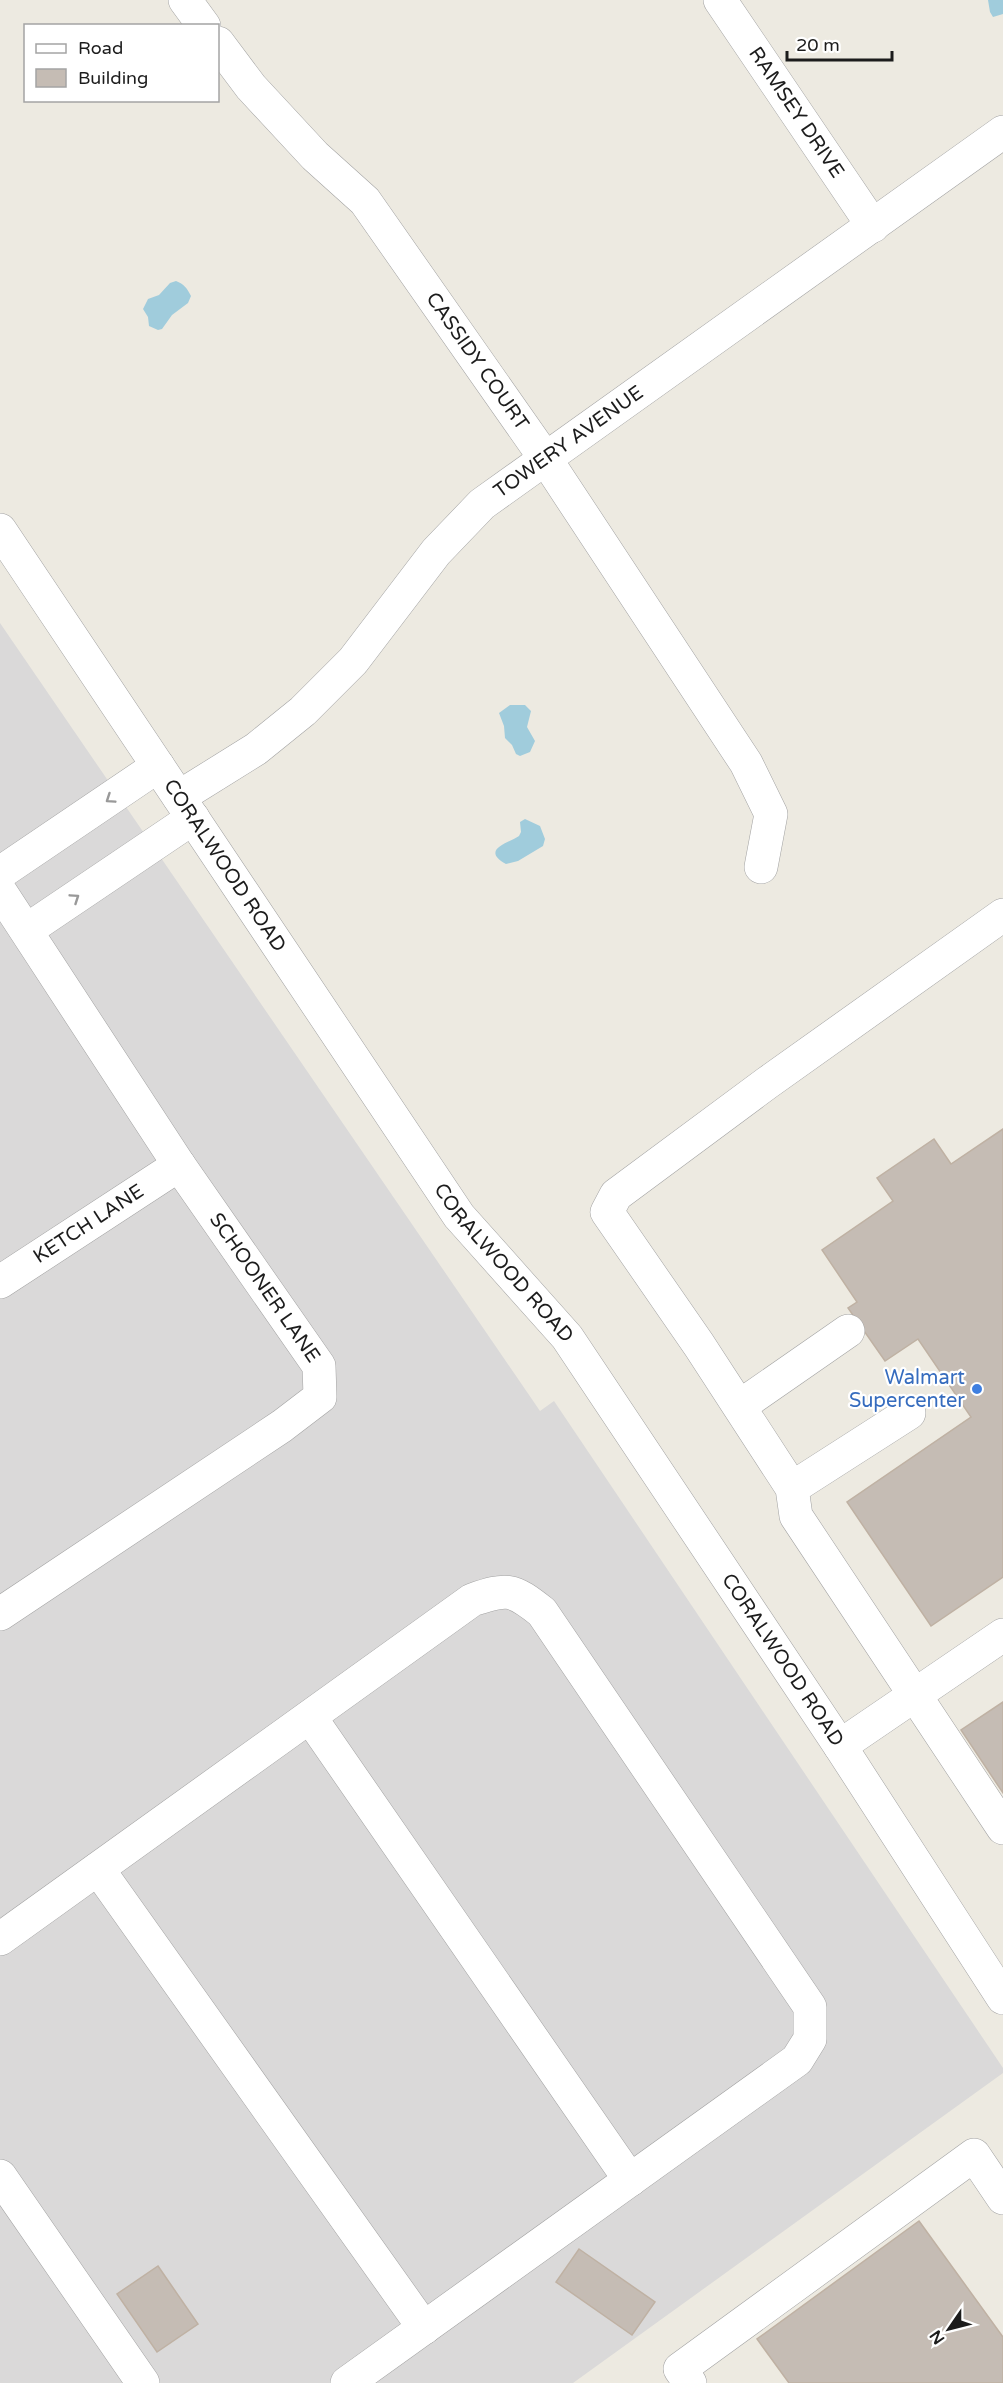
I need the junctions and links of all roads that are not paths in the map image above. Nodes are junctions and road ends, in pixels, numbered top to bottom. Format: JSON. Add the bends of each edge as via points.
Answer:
{"nodes":[{"id":1,"x":185,"y":0,"type":"edge"},
{"id":2,"x":720,"y":0,"type":"edge"},
{"id":3,"x":203,"y":24,"type":"edge"},
{"id":4,"x":219,"y":44,"type":"edge"},
{"id":5,"x":1003,"y":132,"type":"edge"},
{"id":6,"x":873,"y":226,"type":"junction"},
{"id":7,"x":545,"y":458,"type":"junction"},
{"id":8,"x":0,"y":530,"type":"edge"},
{"id":9,"x":158,"y":766,"type":"junction"},
{"id":10,"x":186,"y":807,"type":"junction"},
{"id":11,"x":761,"y":867,"type":"dead end"},
{"id":12,"x":0,"y":873,"type":"edge"},
{"id":13,"x":0,"y":891,"type":"edge"},
{"id":14,"x":1003,"y":915,"type":"edge"},
{"id":15,"x":27,"y":930,"type":"junction"},
{"id":16,"x":179,"y":1165,"type":"junction"},
{"id":17,"x":0,"y":1282,"type":"edge"},
{"id":18,"x":848,"y":1331,"type":"dead end"},
{"id":19,"x":740,"y":1406,"type":"junction"},
{"id":20,"x":909,"y":1413,"type":"dead end"},
{"id":21,"x":792,"y":1488,"type":"junction"},
{"id":22,"x":0,"y":1614,"type":"edge"},
{"id":23,"x":1003,"y":1635,"type":"edge"},
{"id":24,"x":914,"y":1695,"type":"junction"},
{"id":25,"x":310,"y":1717,"type":"junction"},
{"id":26,"x":840,"y":1746,"type":"junction"},
{"id":27,"x":1003,"y":1828,"type":"edge"},
{"id":28,"x":98,"y":1869,"type":"junction"},
{"id":29,"x":0,"y":1939,"type":"edge"},
{"id":30,"x":1003,"y":1998,"type":"edge"},
{"id":31,"x":0,"y":2176,"type":"edge"},
{"id":32,"x":630,"y":2180,"type":"junction"},
{"id":33,"x":1003,"y":2198,"type":"edge"},
{"id":34,"x":424,"y":2328,"type":"junction"},
{"id":35,"x":678,"y":2378,"type":"edge"},
{"id":36,"x":143,"y":2383,"type":"edge"},
{"id":37,"x":347,"y":2383,"type":"edge"}],
"edges":[{"from":1,"to":3,"type":"street"},
{"from":2,"to":6,"type":"street","name":"RAMSEY DRIVE"},
{"from":4,"to":7,"type":"street","name":"CASSIDY COURT","via":[[251,87],[315,156],[365,201]]},
{"from":5,"to":6,"type":"street","name":"TOWERY AVENUE"},
{"from":6,"to":7,"type":"street","name":"TOWERY AVENUE"},
{"from":7,"to":10,"type":"street","name":"TOWERY AVENUE","via":[[482,504],[436,552],[353,661],[303,711]]},
{"from":7,"to":11,"type":"street","name":"CASSIDY COURT","via":[[746,763],[771,814]]},
{"from":8,"to":9,"type":"street","name":"CORALWOOD ROAD"},
{"from":9,"to":10,"type":"street","name":"CORALWOOD ROAD"},
{"from":9,"to":12,"type":"street","one_way":true},
{"from":15,"to":10,"type":"street","name":"TOWERY AVENUE","one_way":true},
{"from":10,"to":26,"type":"street","name":"CORALWOOD ROAD","via":[[459,1216],[567,1337]]},
{"from":13,"to":15,"type":"street","name":"SCHOONER LANE"},
{"from":14,"to":19,"type":"street","via":[[616,1194],[607,1212]]},
{"from":15,"to":16,"type":"street","name":"SCHOONER LANE"},
{"from":16,"to":17,"type":"street","name":"KETCH LANE"},
{"from":16,"to":22,"type":"street","name":"SCHOONER LANE","via":[[319,1366],[320,1397]]},
{"from":18,"to":19,"type":"street"},
{"from":19,"to":21,"type":"street"},
{"from":20,"to":21,"type":"street"},
{"from":21,"to":24,"type":"street","via":[[796,1516]]},
{"from":23,"to":24,"type":"street"},
{"from":24,"to":26,"type":"street"},
{"from":24,"to":27,"type":"street"},
{"from":25,"to":28,"type":"street"},
{"from":25,"to":32,"type":"street"},
{"from":25,"to":32,"type":"street","via":[[472,1600],[496,1592],[520,1594],[542,1612],[810,2007],[810,2039],[797,2060]]},
{"from":26,"to":30,"type":"street","name":"CORALWOOD ROAD"},
{"from":28,"to":29,"type":"street"},
{"from":28,"to":34,"type":"street"},
{"from":31,"to":36,"type":"street"},
{"from":32,"to":34,"type":"street"},
{"from":33,"to":35,"type":"street","via":[[974,2155]]},
{"from":34,"to":37,"type":"street"}]}
